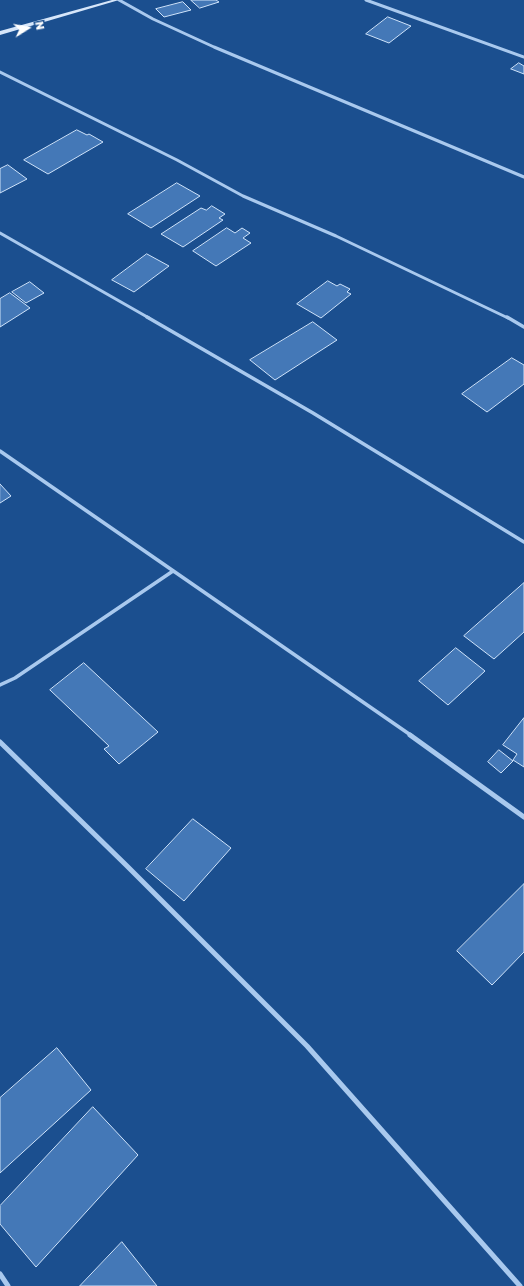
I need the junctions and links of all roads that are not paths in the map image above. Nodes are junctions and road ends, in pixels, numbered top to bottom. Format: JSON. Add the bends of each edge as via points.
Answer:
{"nodes":[{"id":1,"x":118,"y":0,"type":"edge"},
{"id":2,"x":366,"y":0,"type":"edge"},
{"id":3,"x":0,"y":33,"type":"edge"},
{"id":4,"x":524,"y":57,"type":"edge"},
{"id":5,"x":0,"y":72,"type":"edge"},
{"id":6,"x":524,"y":177,"type":"edge"},
{"id":7,"x":0,"y":233,"type":"edge"},
{"id":8,"x":524,"y":327,"type":"edge"},
{"id":9,"x":0,"y":451,"type":"edge"},
{"id":10,"x":524,"y":542,"type":"edge"},
{"id":11,"x":173,"y":571,"type":"junction"},
{"id":12,"x":0,"y":685,"type":"edge"},
{"id":13,"x":0,"y":742,"type":"edge"},
{"id":14,"x":524,"y":817,"type":"edge"},
{"id":15,"x":0,"y":1274,"type":"edge"},
{"id":16,"x":8,"y":1286,"type":"edge"},
{"id":17,"x":520,"y":1286,"type":"edge"}],
"edges":[{"from":1,"to":3,"type":"street"},
{"from":1,"to":6,"type":"street","via":[[214,47]]},
{"from":2,"to":4,"type":"street"},
{"from":5,"to":8,"type":"street","via":[[177,160],[243,196],[350,243],[498,312]]},
{"from":7,"to":10,"type":"street","via":[[328,421]]},
{"from":9,"to":11,"type":"street"},
{"from":11,"to":12,"type":"street","via":[[15,678]]},
{"from":11,"to":14,"type":"street","via":[[442,757]]},
{"from":13,"to":17,"type":"street","via":[[307,1046]]},
{"from":15,"to":16,"type":"street"}]}
